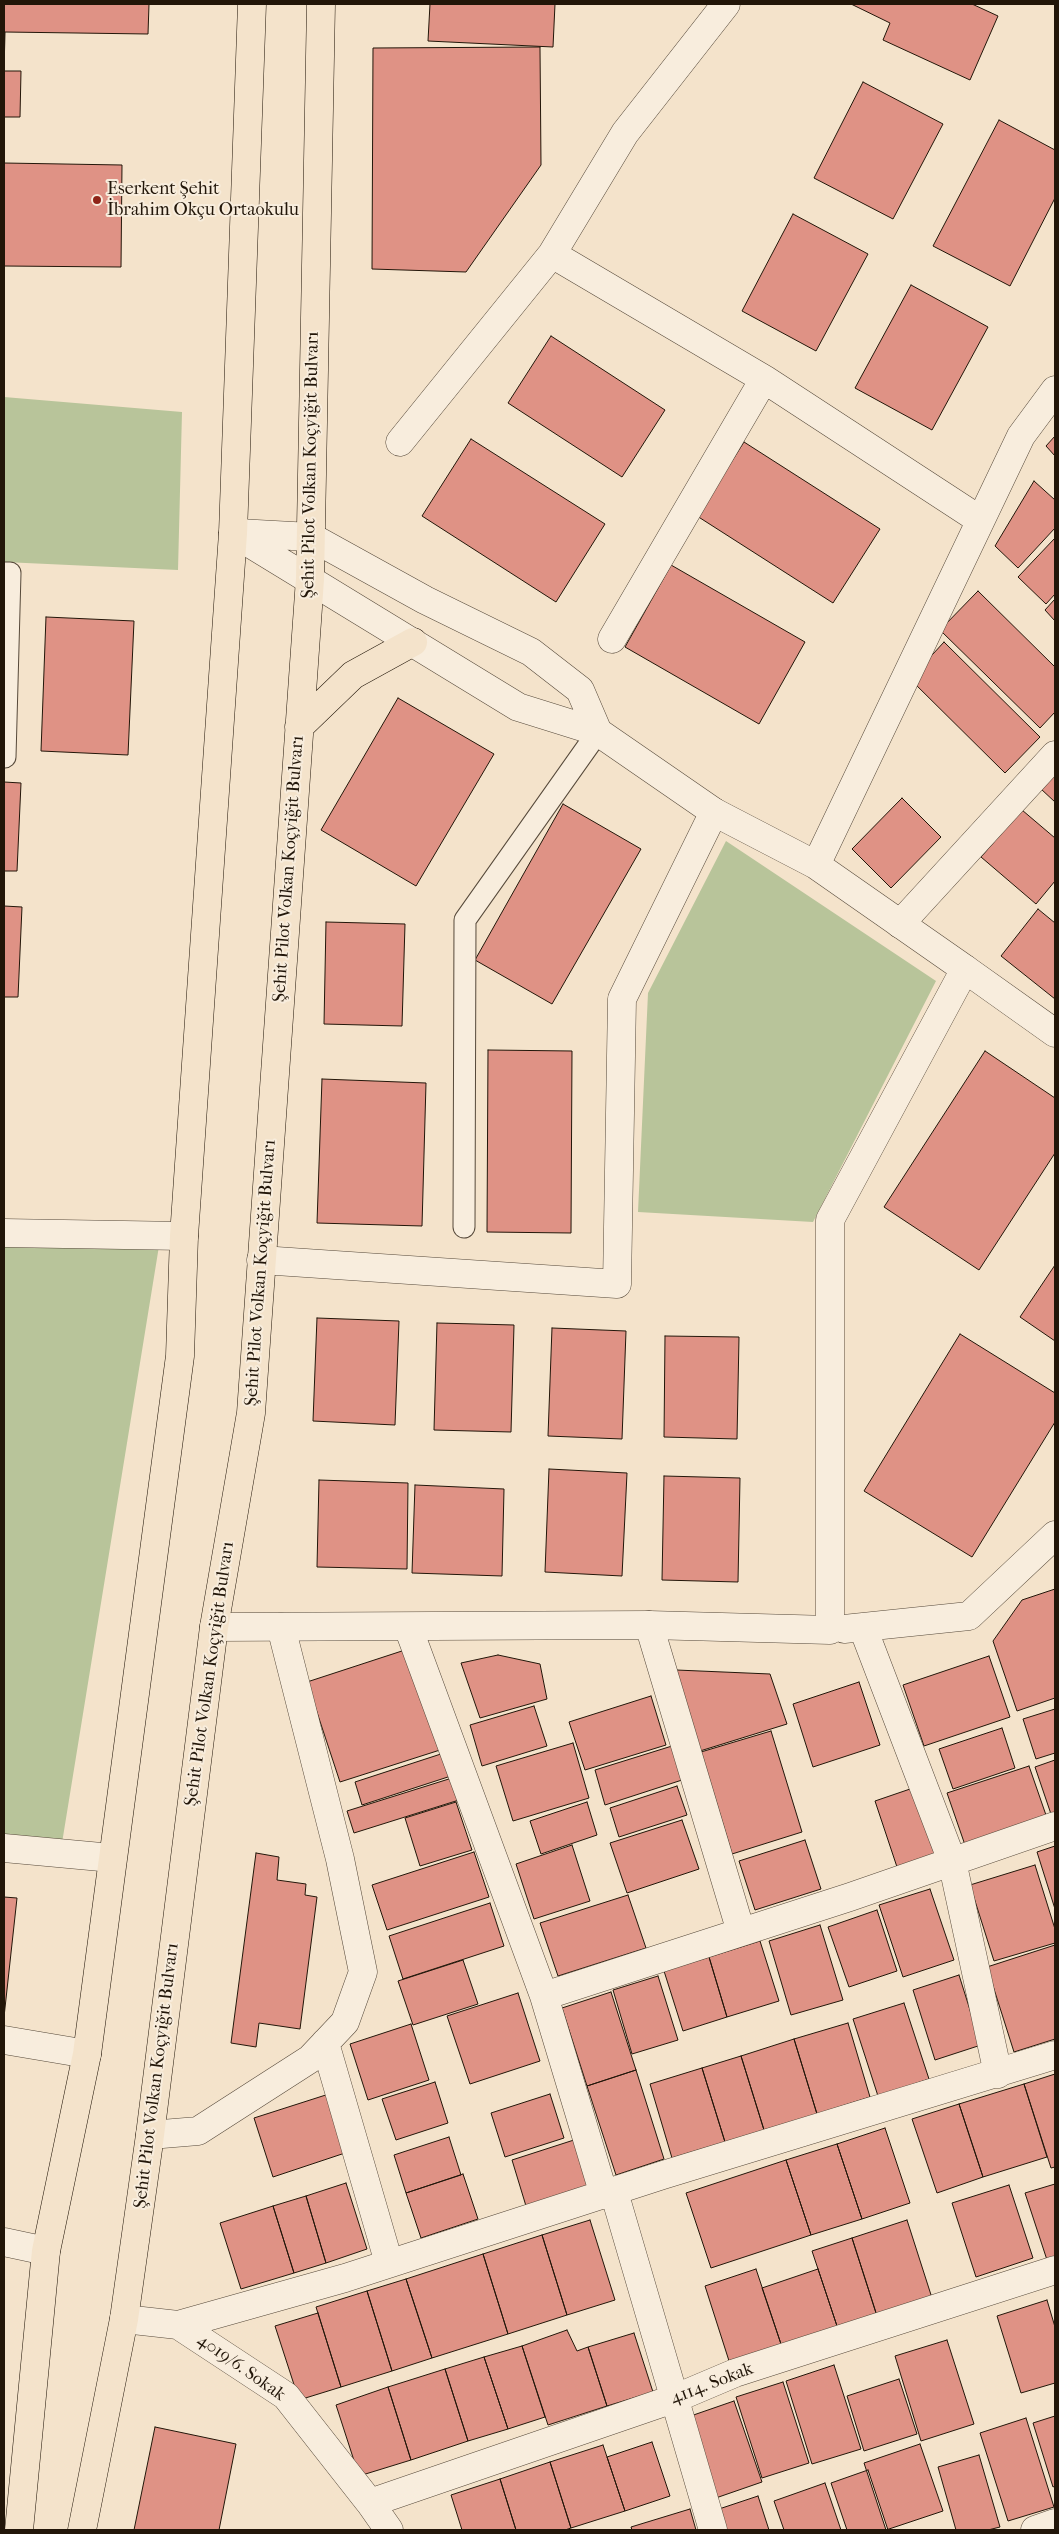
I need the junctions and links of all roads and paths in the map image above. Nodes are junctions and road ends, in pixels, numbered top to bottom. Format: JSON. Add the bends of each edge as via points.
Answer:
{"nodes":[{"id":1,"x":252,"y":4,"type":"edge"},
{"id":2,"x":321,"y":4,"type":"edge"},
{"id":3,"x":726,"y":4,"type":"edge"},
{"id":4,"x":552,"y":254,"type":"junction"},
{"id":5,"x":764,"y":379,"type":"junction"},
{"id":6,"x":1055,"y":390,"type":"edge"},
{"id":7,"x":400,"y":442,"type":"dead end"},
{"id":8,"x":980,"y":520,"type":"junction"},
{"id":9,"x":233,"y":533,"type":"junction"},
{"id":10,"x":311,"y":537,"type":"junction"},
{"id":11,"x":4,"y":573,"type":"edge"},
{"id":12,"x":310,"y":579,"type":"junction"},
{"id":13,"x":612,"y":639,"type":"dead end"},
{"id":14,"x":413,"y":642,"type":"junction"},
{"id":15,"x":299,"y":727,"type":"junction"},
{"id":16,"x":598,"y":732,"type":"junction"},
{"id":17,"x":1055,"y":755,"type":"edge"},
{"id":18,"x":5,"y":757,"type":"edge"},
{"id":19,"x":714,"y":812,"type":"junction"},
{"id":20,"x":816,"y":865,"type":"junction"},
{"id":21,"x":900,"y":924,"type":"junction"},
{"id":22,"x":966,"y":969,"type":"junction"},
{"id":23,"x":1055,"y":1033,"type":"edge"},
{"id":24,"x":464,"y":1227,"type":"dead end"},
{"id":25,"x":4,"y":1233,"type":"edge"},
{"id":26,"x":184,"y":1236,"type":"junction"},
{"id":27,"x":262,"y":1260,"type":"junction"},
{"id":28,"x":1055,"y":1535,"type":"edge"},
{"id":29,"x":649,"y":1625,"type":"junction"},
{"id":30,"x":408,"y":1626,"type":"junction"},
{"id":31,"x":214,"y":1627,"type":"junction"},
{"id":32,"x":281,"y":1627,"type":"junction"},
{"id":33,"x":863,"y":1628,"type":"junction"},
{"id":34,"x":830,"y":1630,"type":"junction"},
{"id":35,"x":1055,"y":1826,"type":"edge"},
{"id":36,"x":4,"y":1848,"type":"edge"},
{"id":37,"x":112,"y":1858,"type":"junction"},
{"id":38,"x":952,"y":1861,"type":"junction"},
{"id":39,"x":741,"y":1932,"type":"junction"},
{"id":40,"x":544,"y":1996,"type":"junction"},
{"id":41,"x":4,"y":2040,"type":"edge"},
{"id":42,"x":325,"y":2043,"type":"junction"},
{"id":43,"x":87,"y":2054,"type":"junction"},
{"id":44,"x":1055,"y":2056,"type":"edge"},
{"id":45,"x":998,"y":2074,"type":"junction"},
{"id":46,"x":150,"y":2135,"type":"junction"},
{"id":47,"x":609,"y":2193,"type":"junction"},
{"id":48,"x":4,"y":2242,"type":"edge"},
{"id":49,"x":46,"y":2251,"type":"junction"},
{"id":50,"x":389,"y":2263,"type":"junction"},
{"id":51,"x":1055,"y":2270,"type":"edge"},
{"id":52,"x":124,"y":2319,"type":"junction"},
{"id":53,"x":178,"y":2325,"type":"junction"},
{"id":54,"x":676,"y":2398,"type":"junction"},
{"id":55,"x":370,"y":2502,"type":"junction"},
{"id":56,"x":1055,"y":2523,"type":"edge"},
{"id":57,"x":4,"y":2528,"type":"edge"},
{"id":58,"x":18,"y":2530,"type":"edge"},
{"id":59,"x":82,"y":2530,"type":"edge"},
{"id":60,"x":389,"y":2530,"type":"edge"},
{"id":61,"x":713,"y":2530,"type":"edge"},
{"id":62,"x":1035,"y":2530,"type":"edge"}],
"edges":[{"from":1,"to":9,"type":"main road"},
{"from":2,"to":10,"type":"main road","name":"Şehit Pilot Volkan Koçyiğit Bulvarı"},
{"from":3,"to":4,"type":"street","via":[[625,133]]},
{"from":4,"to":5,"type":"street"},
{"from":4,"to":7,"type":"street"},
{"from":5,"to":8,"type":"street"},
{"from":5,"to":13,"type":"street"},
{"from":6,"to":8,"type":"street","via":[[1021,436]]},
{"from":8,"to":20,"type":"street"},
{"from":9,"to":10,"type":"street"},
{"from":9,"to":12,"type":"street"},
{"from":9,"to":26,"type":"main road"},
{"from":10,"to":12,"type":"main road","name":"Şehit Pilot Volkan Koçyiğit Bulvarı"},
{"from":10,"to":16,"type":"street","via":[[426,600],[531,652],[580,690]]},
{"from":11,"to":18,"type":"lane","via":[[10,573]]},
{"from":12,"to":14,"type":"street"},
{"from":12,"to":15,"type":"main road","name":"Şehit Pilot Volkan Koçyiğit Bulvarı"},
{"from":14,"to":15,"type":"main road","via":[[353,675]]},
{"from":14,"to":16,"type":"street","via":[[518,707]]},
{"from":15,"to":27,"type":"main road","name":"Şehit Pilot Volkan Koçyiğit Bulvarı"},
{"from":16,"to":19,"type":"street"},
{"from":16,"to":24,"type":"lane","via":[[465,920]]},
{"from":17,"to":21,"type":"street"},
{"from":19,"to":20,"type":"street"},
{"from":19,"to":27,"type":"street","via":[[622,999],[617,1284]]},
{"from":20,"to":21,"type":"street"},
{"from":21,"to":22,"type":"street"},
{"from":22,"to":23,"type":"street"},
{"from":22,"to":34,"type":"street","via":[[830,1220]]},
{"from":25,"to":26,"type":"street"},
{"from":26,"to":37,"type":"main road","via":[[180,1356]]},
{"from":27,"to":31,"type":"main road","name":"Şehit Pilot Volkan Koçyiğit Bulvarı","via":[[251,1413]]},
{"from":28,"to":33,"type":"street","via":[[969,1616]]},
{"from":29,"to":30,"type":"street"},
{"from":29,"to":34,"type":"street"},
{"from":29,"to":39,"type":"street"},
{"from":30,"to":32,"type":"street"},
{"from":30,"to":40,"type":"street"},
{"from":31,"to":32,"type":"street"},
{"from":31,"to":46,"type":"main road","name":"Şehit Pilot Volkan Koçyiğit Bulvarı"},
{"from":32,"to":42,"type":"street","via":[[340,1858],[364,1972],[345,2022]]},
{"from":33,"to":34,"type":"street"},
{"from":33,"to":38,"type":"street"},
{"from":35,"to":38,"type":"street"},
{"from":36,"to":37,"type":"street"},
{"from":37,"to":43,"type":"main road"},
{"from":38,"to":39,"type":"street"},
{"from":38,"to":45,"type":"street"},
{"from":39,"to":40,"type":"street"},
{"from":40,"to":47,"type":"street"},
{"from":41,"to":43,"type":"street"},
{"from":42,"to":46,"type":"street","via":[[310,2059],[198,2131]]},
{"from":42,"to":50,"type":"street"},
{"from":43,"to":49,"type":"main road"},
{"from":44,"to":45,"type":"street"},
{"from":45,"to":47,"type":"street"},
{"from":46,"to":52,"type":"main road","name":"Şehit Pilot Volkan Koçyiğit Bulvarı"},
{"from":47,"to":50,"type":"street"},
{"from":47,"to":54,"type":"street"},
{"from":48,"to":49,"type":"street"},
{"from":49,"to":58,"type":"main road"},
{"from":50,"to":53,"type":"street"},
{"from":51,"to":54,"type":"street","name":"4114. Sokak","via":[[735,2374]]},
{"from":52,"to":53,"type":"street","name":"4019/6. Sokak"},
{"from":52,"to":59,"type":"main road","name":"Şehit Pilot Volkan Koçyiğit Bulvarı"},
{"from":53,"to":55,"type":"street","name":"4019/6. Sokak","via":[[286,2396]]},
{"from":54,"to":55,"type":"street","name":"4114. Sokak"},
{"from":54,"to":61,"type":"street"},
{"from":55,"to":60,"type":"street","name":"4019/6. Sokak"},
{"from":56,"to":62,"type":"street"},
{"from":57,"to":58,"type":"street"}]}
